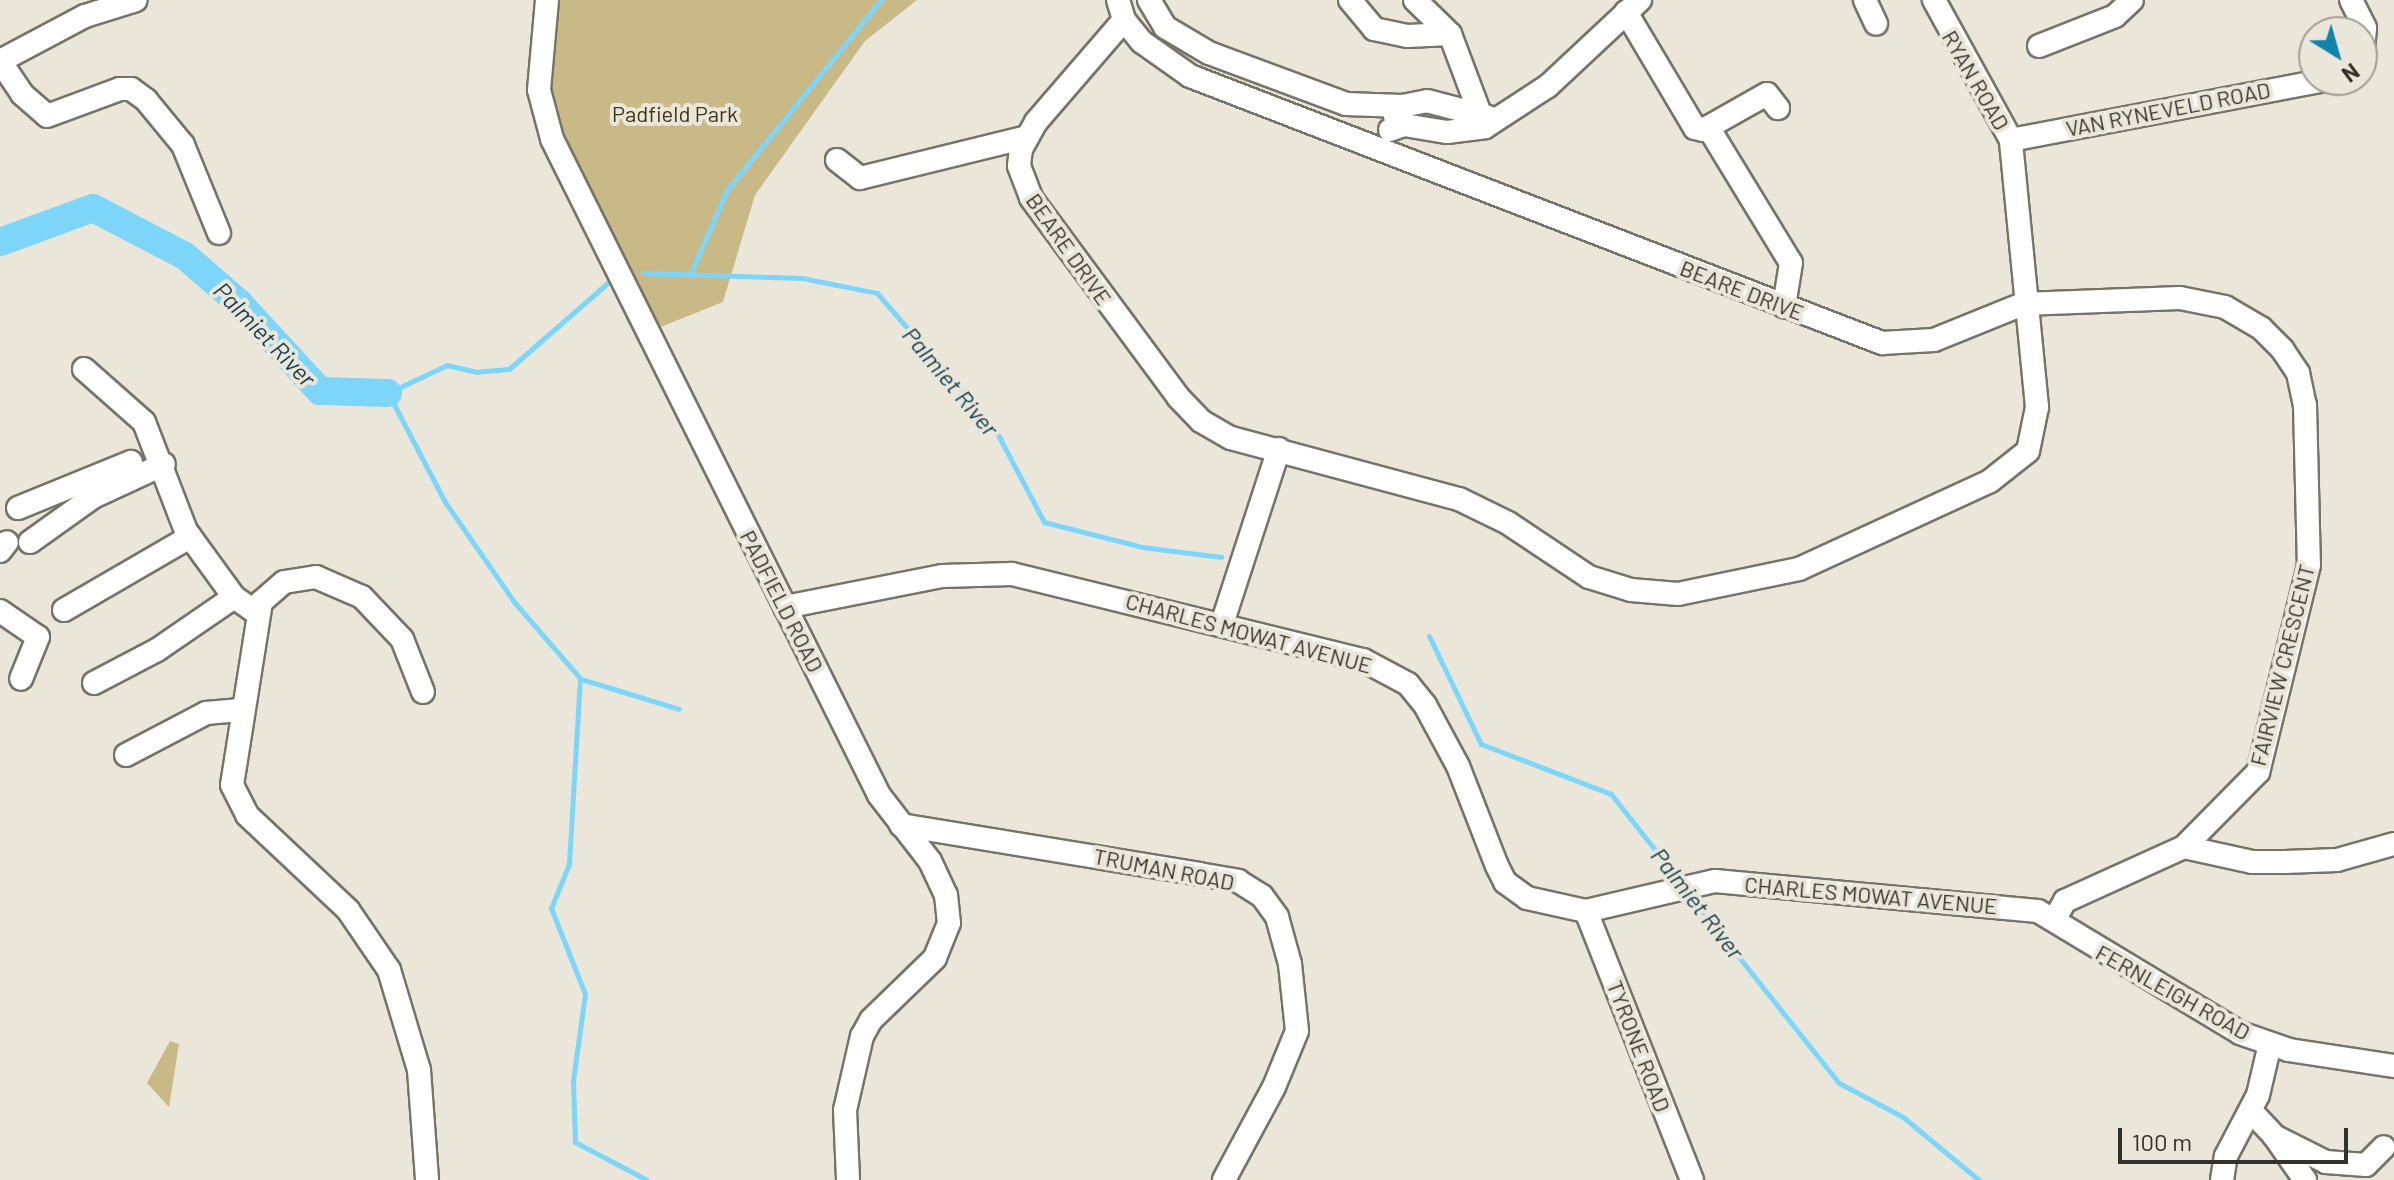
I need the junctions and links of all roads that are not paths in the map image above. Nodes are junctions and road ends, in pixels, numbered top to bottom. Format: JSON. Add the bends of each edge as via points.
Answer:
{"nodes":[{"id":1,"x":136,"y":0,"type":"edge"},
{"id":2,"x":547,"y":0,"type":"edge"},
{"id":3,"x":1149,"y":0,"type":"edge"},
{"id":4,"x":1350,"y":0,"type":"edge"},
{"id":5,"x":1415,"y":0,"type":"edge"},
{"id":6,"x":1865,"y":0,"type":"edge"},
{"id":7,"x":1934,"y":0,"type":"edge"},
{"id":8,"x":2132,"y":0,"type":"edge"},
{"id":9,"x":1633,"y":6,"type":"edge"},
{"id":10,"x":1121,"y":10,"type":"edge"},
{"id":11,"x":1876,"y":24,"type":"dead end"},
{"id":12,"x":1450,"y":34,"type":"junction"},
{"id":13,"x":2039,"y":46,"type":"dead end"},
{"id":14,"x":0,"y":61,"type":"edge"},
{"id":15,"x":2298,"y":85,"type":"edge"},
{"id":16,"x":1402,"y":106,"type":"junction"},
{"id":17,"x":1778,"y":108,"type":"dead end"},
{"id":18,"x":1487,"y":120,"type":"junction"},
{"id":19,"x":1708,"y":127,"type":"junction"},
{"id":20,"x":1027,"y":137,"type":"junction"},
{"id":21,"x":1386,"y":140,"type":"junction"},
{"id":22,"x":2011,"y":140,"type":"junction"},
{"id":23,"x":837,"y":160,"type":"dead end"},
{"id":24,"x":219,"y":233,"type":"dead end"},
{"id":25,"x":2023,"y":304,"type":"junction"},
{"id":26,"x":1784,"y":306,"type":"junction"},
{"id":27,"x":84,"y":369,"type":"dead end"},
{"id":28,"x":1279,"y":449,"type":"junction"},
{"id":29,"x":161,"y":457,"type":"junction"},
{"id":30,"x":18,"y":508,"type":"dead end"},
{"id":31,"x":190,"y":537,"type":"junction"},
{"id":32,"x":30,"y":542,"type":"dead end"},
{"id":33,"x":234,"y":597,"type":"junction"},
{"id":34,"x":785,"y":607,"type":"junction"},
{"id":35,"x":64,"y":610,"type":"dead end"},
{"id":36,"x":0,"y":611,"type":"edge"},
{"id":37,"x":258,"y":614,"type":"junction"},
{"id":38,"x":1222,"y":624,"type":"junction"},
{"id":39,"x":21,"y":679,"type":"dead end"},
{"id":40,"x":94,"y":683,"type":"dead end"},
{"id":41,"x":423,"y":692,"type":"dead end"},
{"id":42,"x":243,"y":710,"type":"junction"},
{"id":43,"x":126,"y":755,"type":"dead end"},
{"id":44,"x":901,"y":825,"type":"junction"},
{"id":45,"x":2394,"y":844,"type":"edge"},
{"id":46,"x":2184,"y":847,"type":"junction"},
{"id":47,"x":1586,"y":911,"type":"junction"},
{"id":48,"x":2054,"y":920,"type":"junction"},
{"id":49,"x":2270,"y":1044,"type":"junction"},
{"id":50,"x":2394,"y":1066,"type":"edge"},
{"id":51,"x":2251,"y":1111,"type":"junction"},
{"id":52,"x":2274,"y":1136,"type":"junction"},
{"id":53,"x":2384,"y":1147,"type":"dead end"},
{"id":54,"x":427,"y":1180,"type":"edge"},
{"id":55,"x":848,"y":1180,"type":"edge"},
{"id":56,"x":1224,"y":1180,"type":"edge"},
{"id":57,"x":1692,"y":1180,"type":"edge"},
{"id":58,"x":2222,"y":1180,"type":"edge"},
{"id":59,"x":2305,"y":1180,"type":"edge"}],
"edges":[{"from":1,"to":14,"type":"street","via":[[85,16]]},
{"from":2,"to":34,"type":"street","name":"PADFIELD ROAD","via":[[539,70],[544,118]]},
{"from":3,"to":16,"type":"street","via":[[1165,27],[1209,53],[1346,104]]},
{"from":4,"to":12,"type":"street","via":[[1374,29],[1407,36]]},
{"from":5,"to":12,"type":"street"},
{"from":6,"to":11,"type":"street"},
{"from":7,"to":22,"type":"street","name":"RYAN ROAD"},
{"from":8,"to":13,"type":"street","via":[[2115,16]]},
{"from":9,"to":18,"type":"street","via":[[1548,86]]},
{"from":9,"to":19,"type":"street","via":[[1691,125],[1699,130]]},
{"from":10,"to":20,"type":"street","name":"BEARE DRIVE"},
{"from":10,"to":21,"type":"street","name":"BEARE DRIVE","via":[[1153,54],[1190,76]]},
{"from":12,"to":18,"type":"street"},
{"from":14,"to":24,"type":"street","via":[[22,94],[47,116],[120,89],[131,89],[146,100],[183,145]]},
{"from":15,"to":22,"type":"street","name":"VAN RYNEVELD ROAD"},
{"from":16,"to":18,"type":"street","via":[[1427,101]]},
{"from":16,"to":21,"type":"street"},
{"from":17,"to":19,"type":"street","via":[[1764,95]]},
{"from":18,"to":21,"type":"street","via":[[1455,132],[1404,125]]},
{"from":19,"to":26,"type":"street","via":[[1791,263]]},
{"from":20,"to":23,"type":"street","via":[[860,178]]},
{"from":20,"to":28,"type":"street","name":"BEARE DRIVE","via":[[1019,166],[1031,198],[1153,367],[1215,431]]},
{"from":21,"to":26,"type":"street","name":"BEARE DRIVE"},
{"from":22,"to":25,"type":"street","name":"RYAN ROAD"},
{"from":25,"to":26,"type":"street","name":"BEARE DRIVE","via":[[1960,333],[1909,344],[1882,343]]},
{"from":25,"to":28,"type":"street","name":"BEARE DRIVE","via":[[2037,422],[2020,462],[1835,555],[1735,586],[1678,594],[1609,585],[1459,499]]},
{"from":25,"to":46,"type":"street","name":"FAIRVIEW CRESCENT","via":[[2208,300],[2261,328],[2282,349],[2301,383],[2309,565],[2264,753],[2251,782]]},
{"from":27,"to":29,"type":"street","via":[[132,408]]},
{"from":28,"to":38,"type":"street"},
{"from":29,"to":30,"type":"street"},
{"from":29,"to":31,"type":"street"},
{"from":29,"to":32,"type":"street"},
{"from":31,"to":33,"type":"street"},
{"from":31,"to":35,"type":"street"},
{"from":33,"to":37,"type":"street"},
{"from":33,"to":40,"type":"street","via":[[157,650]]},
{"from":34,"to":38,"type":"street","name":"CHARLES MOWAT AVENUE","via":[[979,572],[1037,578]]},
{"from":34,"to":44,"type":"street","name":"PADFIELD ROAD","via":[[879,795]]},
{"from":36,"to":39,"type":"street","via":[[38,637]]},
{"from":37,"to":41,"type":"street","via":[[267,593],[284,582],[306,576],[342,585],[396,630]]},
{"from":37,"to":42,"type":"street"},
{"from":38,"to":47,"type":"street","name":"CHARLES MOWAT AVENUE","via":[[1363,660],[1408,684],[1440,727],[1505,882],[1549,907]]},
{"from":42,"to":43,"type":"street","via":[[206,713]]},
{"from":42,"to":54,"type":"street","via":[[234,795],[247,815],[348,910],[389,970],[419,1070]]},
{"from":44,"to":55,"type":"street","name":"PADFIELD ROAD","via":[[935,869],[946,895],[949,923],[935,958],[871,1020],[862,1036],[845,1110]]},
{"from":44,"to":56,"type":"street","name":"TRUMAN ROAD","via":[[1238,881],[1262,896],[1277,917],[1290,964],[1297,1031]]},
{"from":45,"to":46,"type":"street","via":[[2337,860],[2285,862],[2252,862]]},
{"from":46,"to":48,"type":"street","name":"FAIRVIEW CRESCENT","via":[[2065,901]]},
{"from":47,"to":48,"type":"street","name":"CHARLES MOWAT AVENUE","via":[[1715,881],[2038,911]]},
{"from":47,"to":57,"type":"street","name":"TYRONE ROAD"},
{"from":48,"to":49,"type":"street","name":"FERNLEIGH ROAD","via":[[2173,996]]},
{"from":49,"to":50,"type":"street","name":"FERNLEIGH ROAD"},
{"from":49,"to":51,"type":"street"},
{"from":51,"to":52,"type":"street"},
{"from":51,"to":58,"type":"street","via":[[2226,1156]]},
{"from":52,"to":53,"type":"street","via":[[2346,1167],[2366,1165]]},
{"from":52,"to":59,"type":"street"}]}
